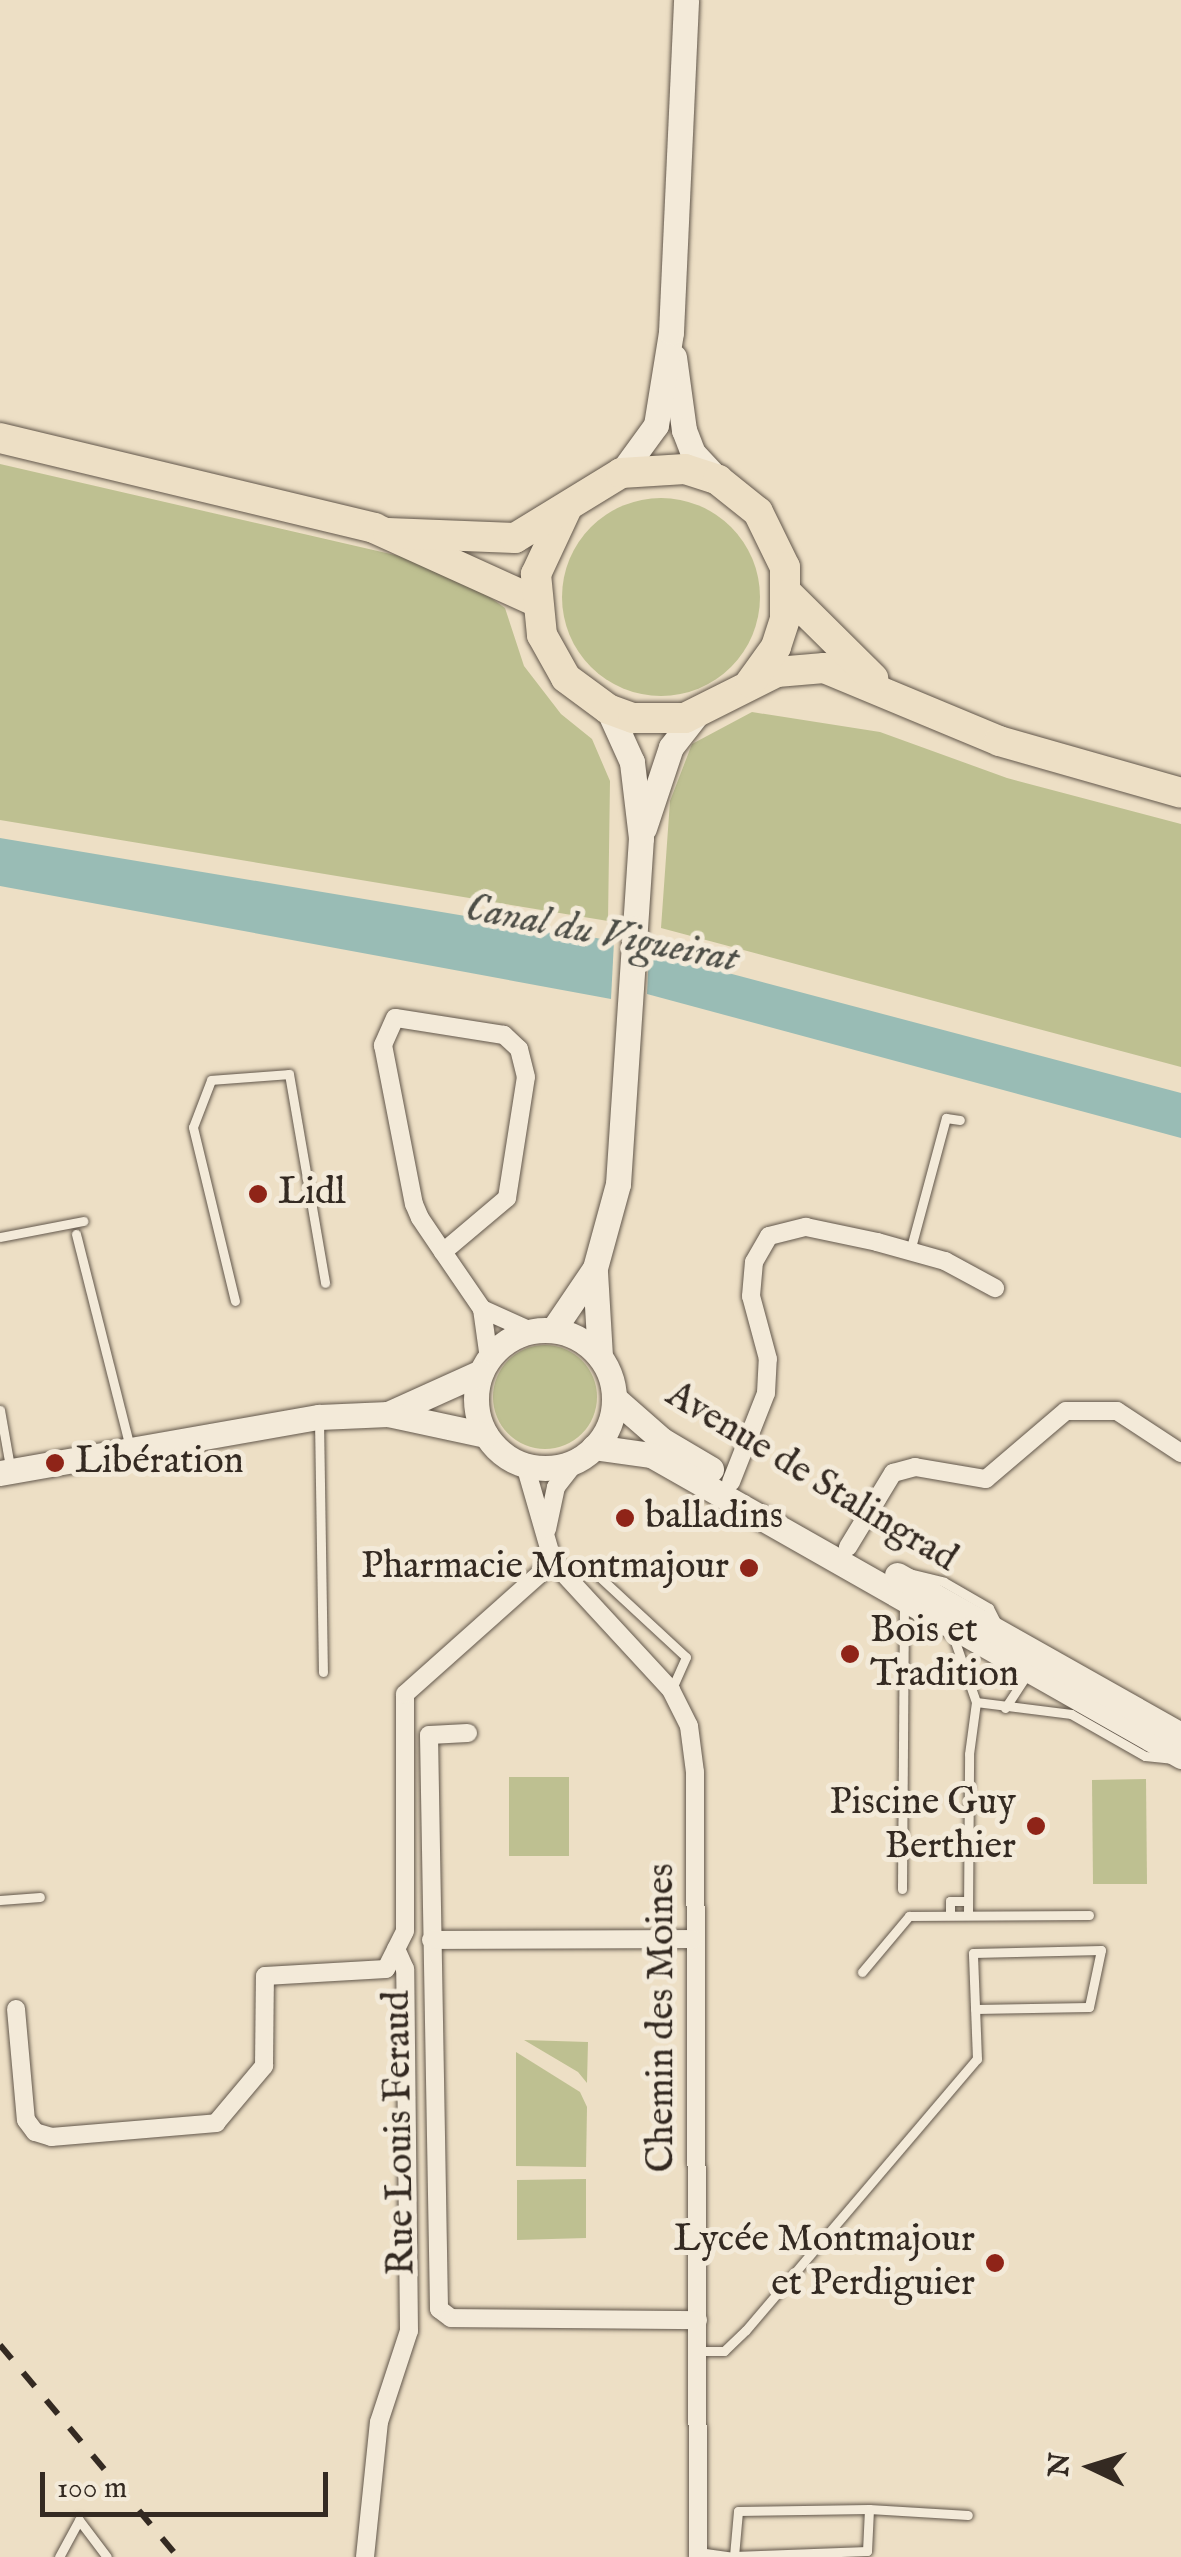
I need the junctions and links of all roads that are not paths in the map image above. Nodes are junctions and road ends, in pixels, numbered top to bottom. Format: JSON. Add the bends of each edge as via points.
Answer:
{"nodes":[{"id":1,"x":686,"y":0,"type":"edge"},
{"id":2,"x":671,"y":332,"type":"junction"},
{"id":3,"x":0,"y":438,"type":"edge"},
{"id":4,"x":621,"y":473,"type":"junction"},
{"id":5,"x":718,"y":480,"type":"junction"},
{"id":6,"x":566,"y":510,"type":"junction"},
{"id":7,"x":388,"y":533,"type":"junction"},
{"id":8,"x":788,"y":594,"type":"junction"},
{"id":9,"x":535,"y":600,"type":"junction"},
{"id":10,"x":744,"y":689,"type":"junction"},
{"id":11,"x":886,"y":690,"type":"junction"},
{"id":12,"x":608,"y":709,"type":"junction"},
{"id":13,"x":696,"y":715,"type":"junction"},
{"id":14,"x":1181,"y":793,"type":"edge"},
{"id":15,"x":641,"y":838,"type":"junction"},
{"id":16,"x":960,"y":1120,"type":"dead end"},
{"id":17,"x":83,"y":1221,"type":"dead end"},
{"id":18,"x":76,"y":1234,"type":"dead end"},
{"id":19,"x":0,"y":1237,"type":"edge"},
{"id":20,"x":910,"y":1251,"type":"junction"},
{"id":21,"x":443,"y":1252,"type":"junction"},
{"id":22,"x":595,"y":1268,"type":"junction"},
{"id":23,"x":325,"y":1283,"type":"dead end"},
{"id":24,"x":995,"y":1288,"type":"dead end"},
{"id":25,"x":235,"y":1301,"type":"dead end"},
{"id":26,"x":482,"y":1309,"type":"junction"},
{"id":27,"x":542,"y":1330,"type":"junction"},
{"id":28,"x":600,"y":1357,"type":"junction"},
{"id":29,"x":485,"y":1366,"type":"junction"},
{"id":30,"x":614,"y":1398,"type":"junction"},
{"id":31,"x":0,"y":1410,"type":"edge"},
{"id":32,"x":388,"y":1414,"type":"junction"},
{"id":33,"x":319,"y":1417,"type":"junction"},
{"id":34,"x":486,"y":1435,"type":"junction"},
{"id":35,"x":130,"y":1448,"type":"junction"},
{"id":36,"x":1181,"y":1453,"type":"edge"},
{"id":37,"x":586,"y":1454,"type":"junction"},
{"id":38,"x":525,"y":1465,"type":"junction"},
{"id":39,"x":5,"y":1472,"type":"edge"},
{"id":40,"x":730,"y":1492,"type":"junction"},
{"id":41,"x":547,"y":1530,"type":"junction"},
{"id":42,"x":800,"y":1532,"type":"junction"},
{"id":43,"x":848,"y":1548,"type":"junction"},
{"id":44,"x":553,"y":1562,"type":"junction"},
{"id":45,"x":592,"y":1570,"type":"dead end"},
{"id":46,"x":863,"y":1576,"type":"junction"},
{"id":47,"x":904,"y":1599,"type":"junction"},
{"id":48,"x":950,"y":1625,"type":"junction"},
{"id":49,"x":998,"y":1632,"type":"junction"},
{"id":50,"x":1029,"y":1670,"type":"junction"},
{"id":51,"x":323,"y":1672,"type":"dead end"},
{"id":52,"x":671,"y":1690,"type":"junction"},
{"id":53,"x":1077,"y":1697,"type":"junction"},
{"id":54,"x":976,"y":1702,"type":"junction"},
{"id":55,"x":1006,"y":1708,"type":"junction"},
{"id":56,"x":1134,"y":1709,"type":"junction"},
{"id":57,"x":468,"y":1734,"type":"dead end"},
{"id":58,"x":1180,"y":1750,"type":"edge"},
{"id":59,"x":902,"y":1890,"type":"dead end"},
{"id":60,"x":40,"y":1898,"type":"dead end"},
{"id":61,"x":0,"y":1900,"type":"edge"},
{"id":62,"x":968,"y":1901,"type":"junction"},
{"id":63,"x":950,"y":1914,"type":"junction"},
{"id":64,"x":968,"y":1914,"type":"junction"},
{"id":65,"x":1089,"y":1915,"type":"dead end"},
{"id":66,"x":694,"y":1939,"type":"junction"},
{"id":67,"x":431,"y":1940,"type":"junction"},
{"id":68,"x":396,"y":1949,"type":"junction"},
{"id":69,"x":862,"y":1972,"type":"dead end"},
{"id":70,"x":16,"y":2009,"type":"dead end"},
{"id":71,"x":975,"y":2009,"type":"junction"},
{"id":72,"x":698,"y":2320,"type":"junction"},
{"id":73,"x":698,"y":2351,"type":"junction"},
{"id":74,"x":870,"y":2509,"type":"junction"},
{"id":75,"x":968,"y":2515,"type":"dead end"},
{"id":76,"x":698,"y":2555,"type":"edge"},
{"id":77,"x":734,"y":2556,"type":"edge"},
{"id":78,"x":60,"y":2557,"type":"edge"},
{"id":79,"x":107,"y":2557,"type":"edge"},
{"id":80,"x":365,"y":2557,"type":"edge"}],
"edges":[{"from":1,"to":2,"type":"main road"},
{"from":2,"to":4,"type":"main road","via":[[656,425]]},
{"from":2,"to":5,"type":"main road","via":[[684,430],[693,454]]},
{"from":3,"to":7,"type":"main road"},
{"from":4,"to":5,"type":"main road","via":[[685,469]]},
{"from":4,"to":6,"type":"main road"},
{"from":5,"to":8,"type":"main road","via":[[758,512],[776,540]]},
{"from":6,"to":7,"type":"main road","via":[[515,538]]},
{"from":6,"to":9,"type":"main road","via":[[540,557]]},
{"from":7,"to":9,"type":"main road"},
{"from":8,"to":10,"type":"main road","via":[[776,647]]},
{"from":8,"to":11,"type":"main road"},
{"from":9,"to":12,"type":"main road","via":[[550,655],[582,693]]},
{"from":10,"to":11,"type":"main road","via":[[799,668],[843,672]]},
{"from":10,"to":13,"type":"main road"},
{"from":11,"to":14,"type":"main road","via":[[999,741]]},
{"from":12,"to":13,"type":"main road","via":[[660,721]]},
{"from":12,"to":15,"type":"main road","via":[[632,762]]},
{"from":13,"to":15,"type":"main road","via":[[670,747]]},
{"from":15,"to":22,"type":"main road","via":[[618,1184]]},
{"from":16,"to":20,"type":"lane","via":[[946,1118]]},
{"from":17,"to":19,"type":"lane"},
{"from":18,"to":35,"type":"lane"},
{"from":20,"to":24,"type":"street"},
{"from":20,"to":40,"type":"street","via":[[806,1227],[769,1236],[754,1262],[751,1296],[768,1359],[766,1392]]},
{"from":21,"to":21,"type":"street","via":[[414,1204],[383,1045],[395,1018],[504,1036],[519,1050],[526,1077],[507,1198]]},
{"from":21,"to":26,"type":"street"},
{"from":22,"to":27,"type":"main road"},
{"from":22,"to":28,"type":"main road"},
{"from":23,"to":25,"type":"lane","via":[[289,1074],[212,1080],[193,1127]]},
{"from":26,"to":27,"type":"street"},
{"from":26,"to":29,"type":"street"},
{"from":27,"to":28,"type":"main road"},
{"from":27,"to":29,"type":"main road"},
{"from":28,"to":30,"type":"main road"},
{"from":29,"to":32,"type":"main road"},
{"from":29,"to":34,"type":"main road","via":[[478,1415]]},
{"from":30,"to":37,"type":"main road"},
{"from":30,"to":40,"type":"main road","name":"Avenue de Stalingrad"},
{"from":31,"to":39,"type":"lane"},
{"from":32,"to":33,"type":"main road"},
{"from":32,"to":34,"type":"main road"},
{"from":33,"to":35,"type":"main road"},
{"from":33,"to":51,"type":"lane"},
{"from":34,"to":38,"type":"main road"},
{"from":35,"to":39,"type":"main road"},
{"from":36,"to":43,"type":"street","via":[[1117,1411],[1066,1411],[986,1479],[915,1467],[893,1473]]},
{"from":37,"to":38,"type":"main road"},
{"from":37,"to":40,"type":"main road","name":"Avenue de Stalingrad","via":[[651,1455]]},
{"from":37,"to":41,"type":"street","via":[[556,1487]]},
{"from":38,"to":41,"type":"street"},
{"from":40,"to":42,"type":"main road","name":"Avenue de Stalingrad"},
{"from":41,"to":44,"type":"street"},
{"from":42,"to":43,"type":"main road"},
{"from":42,"to":46,"type":"main road","name":"Avenue de Stalingrad"},
{"from":43,"to":46,"type":"main road"},
{"from":43,"to":49,"type":"main road","name":"Avenue de Stalingrad"},
{"from":44,"to":52,"type":"street","name":"Chemin des Moines"},
{"from":44,"to":68,"type":"street","via":[[406,1694],[404,1931]]},
{"from":45,"to":52,"type":"lane","via":[[686,1657]]},
{"from":46,"to":47,"type":"main road","name":"Avenue de Stalingrad"},
{"from":47,"to":48,"type":"main road","name":"Avenue de Stalingrad"},
{"from":47,"to":59,"type":"lane"},
{"from":48,"to":50,"type":"main road","name":"Avenue de Stalingrad"},
{"from":48,"to":54,"type":"lane"},
{"from":49,"to":50,"type":"main road","via":[[1000,1643],[1026,1658]]},
{"from":49,"to":56,"type":"main road","name":"Avenue de Stalingrad"},
{"from":50,"to":53,"type":"main road","name":"Avenue de Stalingrad"},
{"from":50,"to":55,"type":"lane"},
{"from":52,"to":66,"type":"street","name":"Chemin des Moines","via":[[690,1726],[695,1772]]},
{"from":53,"to":56,"type":"main road","via":[[1092,1694],[1125,1713]]},
{"from":53,"to":58,"type":"main road","name":"Avenue de Stalingrad"},
{"from":54,"to":55,"type":"lane"},
{"from":54,"to":62,"type":"lane"},
{"from":55,"to":58,"type":"lane","via":[[1054,1709],[1145,1756]]},
{"from":56,"to":58,"type":"main road","via":[[1137,1719]]},
{"from":57,"to":67,"type":"street","name":"Rue Louis Feraud","via":[[428,1734]]},
{"from":60,"to":61,"type":"lane"},
{"from":62,"to":63,"type":"lane","via":[[950,1901]]},
{"from":62,"to":64,"type":"lane"},
{"from":63,"to":64,"type":"lane"},
{"from":63,"to":69,"type":"lane","via":[[909,1916]]},
{"from":64,"to":65,"type":"lane"},
{"from":66,"to":67,"type":"street"},
{"from":66,"to":72,"type":"street","name":"Chemin des Moines"},
{"from":67,"to":72,"type":"street","name":"Rue Louis Feraud","via":[[439,2308],[451,2318]]},
{"from":68,"to":70,"type":"street","via":[[386,1969],[265,1976],[264,2066],[204,2129],[35,2132],[26,2120]]},
{"from":68,"to":80,"type":"street","via":[[405,1970],[409,2331],[380,2422]]},
{"from":71,"to":71,"type":"lane","via":[[973,1953],[1101,1950],[1089,2006]]},
{"from":71,"to":73,"type":"lane","via":[[977,2060],[746,2330],[724,2351]]},
{"from":72,"to":73,"type":"street","name":"Chemin des Moines"},
{"from":73,"to":76,"type":"street","name":"Chemin des Moines"},
{"from":74,"to":75,"type":"lane"},
{"from":74,"to":77,"type":"lane","via":[[866,2551]]},
{"from":74,"to":77,"type":"lane","via":[[738,2511]]},
{"from":76,"to":77,"type":"lane"},
{"from":78,"to":79,"type":"lane","via":[[79,2520]]}]}
